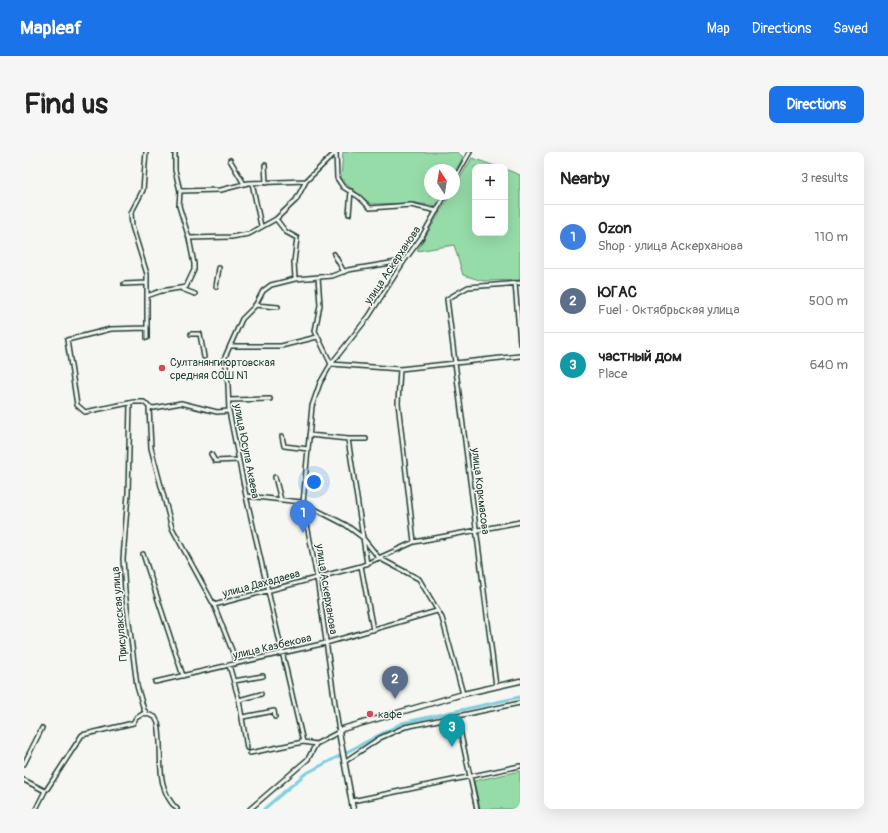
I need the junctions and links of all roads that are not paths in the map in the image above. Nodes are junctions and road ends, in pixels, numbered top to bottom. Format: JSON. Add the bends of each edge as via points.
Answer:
{"nodes":[{"id":1,"x":146,"y":152,"type":"edge"},
{"id":2,"x":174,"y":152,"type":"edge"},
{"id":3,"x":336,"y":152,"type":"edge"},
{"id":4,"x":463,"y":152,"type":"edge"},
{"id":5,"x":469,"y":153,"type":"edge"},
{"id":6,"x":230,"y":160,"type":"dead end"},
{"id":7,"x":265,"y":165,"type":"dead end"},
{"id":8,"x":460,"y":169,"type":"edge"},
{"id":9,"x":306,"y":181,"type":"junction"},
{"id":10,"x":252,"y":183,"type":"junction"},
{"id":11,"x":266,"y":183,"type":"junction"},
{"id":12,"x":244,"y":184,"type":"junction"},
{"id":13,"x":180,"y":191,"type":"junction"},
{"id":14,"x":351,"y":191,"type":"junction"},
{"id":15,"x":443,"y":200,"type":"edge"},
{"id":16,"x":437,"y":211,"type":"junction"},
{"id":17,"x":349,"y":214,"type":"dead end"},
{"id":18,"x":276,"y":219,"type":"junction"},
{"id":19,"x":261,"y":226,"type":"junction"},
{"id":20,"x":189,"y":238,"type":"junction"},
{"id":21,"x":334,"y":254,"type":"dead end"},
{"id":22,"x":404,"y":261,"type":"junction"},
{"id":23,"x":219,"y":268,"type":"dead end"},
{"id":24,"x":344,"y":272,"type":"junction"},
{"id":25,"x":318,"y":277,"type":"junction"},
{"id":26,"x":295,"y":279,"type":"junction"},
{"id":27,"x":147,"y":283,"type":"junction"},
{"id":28,"x":515,"y":283,"type":"junction"},
{"id":29,"x":520,"y":283,"type":"edge"},
{"id":30,"x":124,"y":284,"type":"dead end"},
{"id":31,"x":216,"y":287,"type":"dead end"},
{"id":32,"x":182,"y":289,"type":"junction"},
{"id":33,"x":195,"y":294,"type":"dead end"},
{"id":34,"x":147,"y":296,"type":"junction"},
{"id":35,"x":256,"y":305,"type":"junction"},
{"id":36,"x":278,"y":307,"type":"dead end"},
{"id":37,"x":146,"y":328,"type":"junction"},
{"id":38,"x":191,"y":334,"type":"dead end"},
{"id":39,"x":317,"y":337,"type":"junction"},
{"id":40,"x":147,"y":338,"type":"dead end"},
{"id":41,"x":520,"y":343,"type":"edge"},
{"id":42,"x":231,"y":346,"type":"junction"},
{"id":43,"x":520,"y":356,"type":"edge"},
{"id":44,"x":204,"y":358,"type":"dead end"},
{"id":45,"x":456,"y":362,"type":"junction"},
{"id":46,"x":331,"y":364,"type":"junction"},
{"id":47,"x":400,"y":369,"type":"junction"},
{"id":48,"x":270,"y":399,"type":"dead end"},
{"id":49,"x":229,"y":400,"type":"junction"},
{"id":50,"x":130,"y":403,"type":"junction"},
{"id":51,"x":149,"y":407,"type":"junction"},
{"id":52,"x":229,"y":412,"type":"junction"},
{"id":53,"x":309,"y":435,"type":"junction"},
{"id":54,"x":282,"y":436,"type":"dead end"},
{"id":55,"x":348,"y":439,"type":"junction"},
{"id":56,"x":366,"y":439,"type":"dead end"},
{"id":57,"x":308,"y":449,"type":"junction"},
{"id":58,"x":211,"y":454,"type":"dead end"},
{"id":59,"x":239,"y":460,"type":"junction"},
{"id":60,"x":275,"y":477,"type":"dead end"},
{"id":61,"x":246,"y":496,"type":"junction"},
{"id":62,"x":281,"y":500,"type":"junction"},
{"id":63,"x":303,"y":503,"type":"junction"},
{"id":64,"x":520,"y":522,"type":"edge"},
{"id":65,"x":477,"y":529,"type":"junction"},
{"id":66,"x":362,"y":537,"type":"junction"},
{"id":67,"x":414,"y":542,"type":"junction"},
{"id":68,"x":143,"y":554,"type":"dead end"},
{"id":69,"x":378,"y":558,"type":"junction"},
{"id":70,"x":367,"y":564,"type":"junction"},
{"id":71,"x":361,"y":566,"type":"junction"},
{"id":72,"x":317,"y":578,"type":"junction"},
{"id":73,"x":268,"y":590,"type":"junction"},
{"id":74,"x":214,"y":605,"type":"junction"},
{"id":75,"x":437,"y":611,"type":"junction"},
{"id":76,"x":372,"y":630,"type":"junction"},
{"id":77,"x":326,"y":643,"type":"junction"},
{"id":78,"x":283,"y":653,"type":"junction"},
{"id":79,"x":237,"y":663,"type":"junction"},
{"id":80,"x":229,"y":665,"type":"junction"},
{"id":81,"x":183,"y":676,"type":"junction"},
{"id":82,"x":263,"y":676,"type":"dead end"},
{"id":83,"x":234,"y":681,"type":"junction"},
{"id":84,"x":520,"y":681,"type":"edge"},
{"id":85,"x":155,"y":682,"type":"dead end"},
{"id":86,"x":496,"y":686,"type":"junction"},
{"id":87,"x":261,"y":694,"type":"dead end"},
{"id":88,"x":463,"y":694,"type":"junction"},
{"id":89,"x":239,"y":700,"type":"junction"},
{"id":90,"x":520,"y":703,"type":"edge"},
{"id":91,"x":146,"y":712,"type":"junction"},
{"id":92,"x":457,"y":716,"type":"junction"},
{"id":93,"x":243,"y":717,"type":"junction"},
{"id":94,"x":275,"y":717,"type":"dead end"},
{"id":95,"x":42,"y":728,"type":"dead end"},
{"id":96,"x":339,"y":732,"type":"junction"},
{"id":97,"x":303,"y":742,"type":"junction"},
{"id":98,"x":316,"y":744,"type":"junction"},
{"id":99,"x":247,"y":748,"type":"dead end"},
{"id":100,"x":250,"y":753,"type":"dead end"},
{"id":101,"x":344,"y":760,"type":"junction"},
{"id":102,"x":24,"y":764,"type":"edge"},
{"id":103,"x":520,"y":766,"type":"edge"},
{"id":104,"x":470,"y":777,"type":"junction"},
{"id":105,"x":24,"y":780,"type":"edge"},
{"id":106,"x":46,"y":790,"type":"junction"},
{"id":107,"x":352,"y":801,"type":"junction"},
{"id":108,"x":36,"y":809,"type":"edge"},
{"id":109,"x":177,"y":809,"type":"edge"},
{"id":110,"x":250,"y":809,"type":"edge"},
{"id":111,"x":353,"y":809,"type":"edge"},
{"id":112,"x":477,"y":809,"type":"edge"}],
"edges":[{"from":1,"to":27,"type":"street","via":[[143,190],[131,213],[132,226],[147,274]]},
{"from":2,"to":13,"type":"street"},
{"from":3,"to":9,"type":"street"},
{"from":3,"to":14,"type":"street","via":[[337,178],[343,187]]},
{"from":4,"to":5,"type":"street"},
{"from":5,"to":8,"type":"street"},
{"from":6,"to":12,"type":"street"},
{"from":7,"to":11,"type":"street"},
{"from":9,"to":11,"type":"street"},
{"from":9,"to":18,"type":"street","via":[[296,200]]},
{"from":10,"to":11,"type":"street"},
{"from":10,"to":12,"type":"street"},
{"from":10,"to":19,"type":"street"},
{"from":12,"to":13,"type":"street","via":[[221,190]]},
{"from":13,"to":20,"type":"street","via":[[179,206]]},
{"from":14,"to":16,"type":"street","via":[[370,208],[411,206]]},
{"from":14,"to":17,"type":"street"},
{"from":15,"to":16,"type":"street","name":"улица Аскерханова"},
{"from":16,"to":22,"type":"street","name":"улица Аскерханова"},
{"from":18,"to":19,"type":"street"},
{"from":18,"to":26,"type":"street","via":[[286,232],[297,238]]},
{"from":19,"to":20,"type":"street","via":[[249,234]]},
{"from":20,"to":32,"type":"street","via":[[194,270],[186,288]]},
{"from":21,"to":24,"type":"street"},
{"from":22,"to":24,"type":"street","name":"улица Юсупа Акаева"},
{"from":22,"to":46,"type":"street","name":"улица Аскерханова","via":[[369,316]]},
{"from":23,"to":31,"type":"street"},
{"from":24,"to":25,"type":"street","name":"улица Юсупа Акаева"},
{"from":25,"to":26,"type":"street","name":"улица Юсупа Акаева"},
{"from":25,"to":39,"type":"street","via":[[320,304],[315,331]]},
{"from":26,"to":35,"type":"street","name":"улица Юсупа Акаева","via":[[270,284]]},
{"from":27,"to":30,"type":"street"},
{"from":27,"to":34,"type":"street"},
{"from":28,"to":29,"type":"street"},
{"from":28,"to":41,"type":"street"},
{"from":28,"to":45,"type":"street","name":"улица Коркмасова","via":[[468,287],[447,299]]},
{"from":32,"to":33,"type":"street"},
{"from":32,"to":34,"type":"street","via":[[161,291]]},
{"from":34,"to":37,"type":"street"},
{"from":35,"to":36,"type":"street"},
{"from":35,"to":42,"type":"street","name":"улица Юсупа Акаева","via":[[242,319]]},
{"from":37,"to":40,"type":"street"},
{"from":37,"to":50,"type":"street","via":[[111,329],[67,340],[77,405],[85,412]]},
{"from":38,"to":44,"type":"street","via":[[200,334]]},
{"from":39,"to":42,"type":"street","via":[[281,346]]},
{"from":39,"to":46,"type":"street"},
{"from":42,"to":49,"type":"street","name":"улица Юсупа Акаева","via":[[225,357]]},
{"from":43,"to":45,"type":"street"},
{"from":45,"to":47,"type":"street"},
{"from":45,"to":65,"type":"street","name":"улица Коркмасова"},
{"from":46,"to":47,"type":"street"},
{"from":46,"to":53,"type":"street","name":"улица Аскерханова","via":[[320,383],[312,406]]},
{"from":47,"to":67,"type":"street","via":[[398,403]]},
{"from":48,"to":49,"type":"street"},
{"from":49,"to":52,"type":"street","name":"улица Юсупа Акаева"},
{"from":50,"to":51,"type":"street","via":[[144,402]]},
{"from":50,"to":91,"type":"street","name":"Присулакская улица","via":[[123,572],[132,660]]},
{"from":51,"to":52,"type":"street","via":[[181,403],[217,412]]},
{"from":51,"to":74,"type":"street","via":[[151,448],[172,528]]},
{"from":52,"to":59,"type":"street","name":"улица Юсупа Акаева"},
{"from":53,"to":55,"type":"street"},
{"from":53,"to":57,"type":"street","name":"улица Аскерханова"},
{"from":54,"to":57,"type":"street","via":[[284,446]]},
{"from":55,"to":56,"type":"street"},
{"from":55,"to":66,"type":"street"},
{"from":57,"to":63,"type":"street","name":"улица Аскерханова"},
{"from":58,"to":59,"type":"street","via":[[215,462]]},
{"from":59,"to":61,"type":"street","name":"улица Юсупа Акаева"},
{"from":60,"to":62,"type":"street"},
{"from":61,"to":62,"type":"street"},
{"from":61,"to":73,"type":"street","name":"улица Юсупа Акаева"},
{"from":62,"to":63,"type":"street"},
{"from":63,"to":66,"type":"street","via":[[346,525]]},
{"from":63,"to":72,"type":"street","name":"улица Аскерханова"},
{"from":64,"to":65,"type":"street","name":"улица Дахадаева"},
{"from":65,"to":67,"type":"street","name":"улица Дахадаева"},
{"from":65,"to":86,"type":"street","name":"улица Коркмасова"},
{"from":66,"to":69,"type":"street"},
{"from":66,"to":70,"type":"street"},
{"from":67,"to":69,"type":"street","name":"улица Дахадаева"},
{"from":68,"to":81,"type":"street"},
{"from":69,"to":70,"type":"street","name":"улица Дахадаева"},
{"from":69,"to":75,"type":"street","via":[[419,579]]},
{"from":70,"to":71,"type":"street","name":"улица Дахадаева"},
{"from":71,"to":72,"type":"street","name":"улица Дахадаева"},
{"from":71,"to":76,"type":"street"},
{"from":72,"to":73,"type":"street","name":"улица Дахадаева"},
{"from":72,"to":77,"type":"street","name":"улица Аскерханова"},
{"from":73,"to":74,"type":"street","name":"улица Дахадаева"},
{"from":73,"to":78,"type":"street","name":"улица Юсупа Акаева"},
{"from":74,"to":79,"type":"street"},
{"from":75,"to":76,"type":"street","name":"улица Казбекова"},
{"from":75,"to":88,"type":"street","via":[[445,627]]},
{"from":76,"to":77,"type":"street","name":"улица Казбекова"},
{"from":77,"to":78,"type":"street","name":"улица Казбекова"},
{"from":77,"to":96,"type":"street","name":"улица Аскерханова"},
{"from":78,"to":79,"type":"street","name":"улица Казбекова"},
{"from":78,"to":97,"type":"street","name":"улица Юсупа Акаева"},
{"from":79,"to":80,"type":"street","name":"улица Казбекова"},
{"from":80,"to":81,"type":"street","name":"улица Казбекова"},
{"from":80,"to":83,"type":"street"},
{"from":81,"to":85,"type":"street","name":"улица Казбекова"},
{"from":82,"to":83,"type":"street"},
{"from":83,"to":89,"type":"street"},
{"from":84,"to":86,"type":"street"},
{"from":86,"to":88,"type":"street"},
{"from":87,"to":89,"type":"street"},
{"from":88,"to":96,"type":"street","via":[[349,726]]},
{"from":89,"to":93,"type":"street"},
{"from":90,"to":92,"type":"street"},
{"from":91,"to":106,"type":"street","via":[[133,723],[82,735]]},
{"from":91,"to":109,"type":"street","name":"Присулакская улица","via":[[158,722],[163,790]]},
{"from":92,"to":101,"type":"street","via":[[405,727],[380,738]]},
{"from":92,"to":104,"type":"street"},
{"from":93,"to":94,"type":"street","via":[[274,711]]},
{"from":93,"to":99,"type":"street"},
{"from":95,"to":102,"type":"street"},
{"from":96,"to":98,"type":"street"},
{"from":96,"to":101,"type":"street","name":"улица Аскерханова"},
{"from":97,"to":98,"type":"street"},
{"from":97,"to":100,"type":"street"},
{"from":98,"to":110,"type":"street","via":[[308,759]]},
{"from":101,"to":107,"type":"street","name":"улица Аскерханова"},
{"from":103,"to":104,"type":"street"},
{"from":104,"to":107,"type":"street"},
{"from":104,"to":112,"type":"street"},
{"from":105,"to":106,"type":"street"},
{"from":106,"to":108,"type":"street"},
{"from":107,"to":111,"type":"street","name":"улица Аскерханова"}]}
